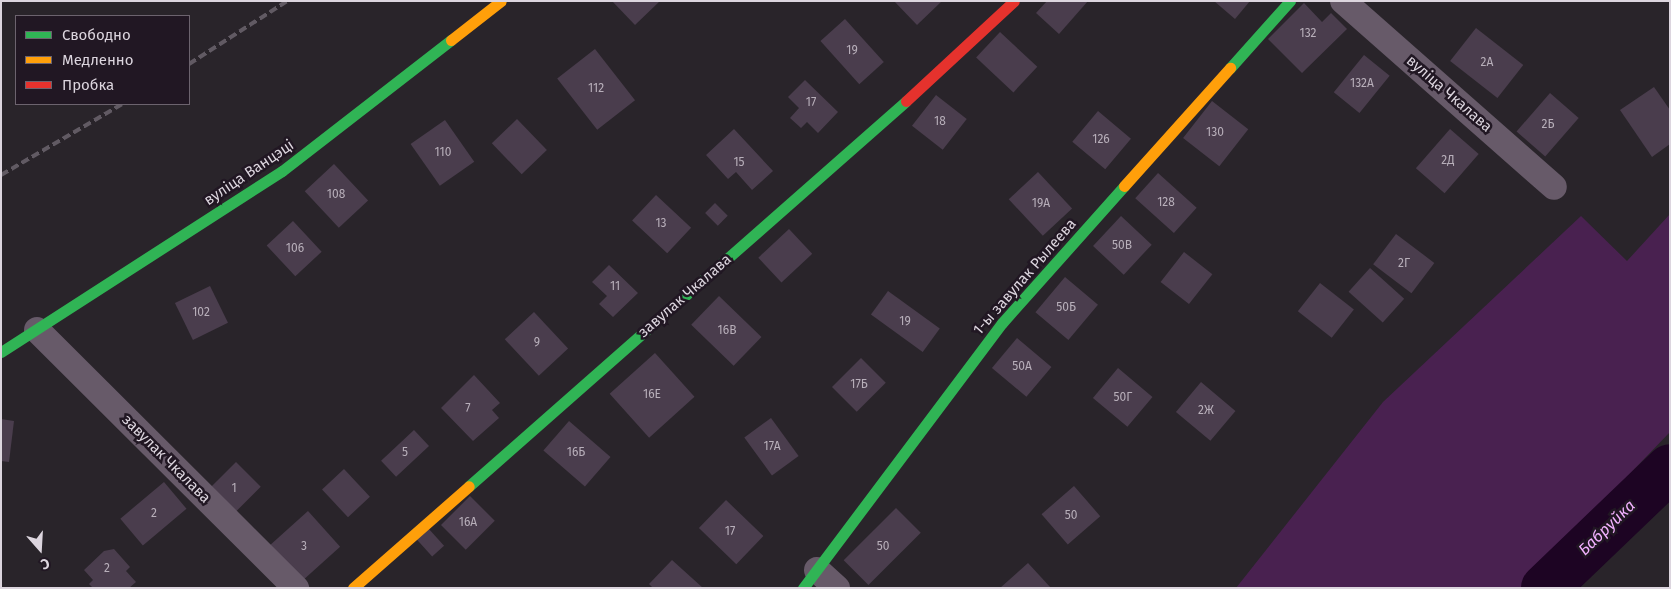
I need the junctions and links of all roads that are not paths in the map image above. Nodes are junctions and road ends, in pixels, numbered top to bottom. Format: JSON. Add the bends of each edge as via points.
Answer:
{"nodes":[{"id":1,"x":501,"y":1,"type":"edge"},
{"id":2,"x":1014,"y":1,"type":"edge"},
{"id":3,"x":1290,"y":1,"type":"edge"},
{"id":4,"x":1343,"y":1,"type":"edge"},
{"id":5,"x":1554,"y":187,"type":"dead end"},
{"id":6,"x":37,"y":330,"type":"junction"},
{"id":7,"x":1,"y":352,"type":"edge"},
{"id":8,"x":810,"y":579,"type":"edge"},
{"id":9,"x":296,"y":588,"type":"edge"},
{"id":10,"x":353,"y":588,"type":"edge"},
{"id":11,"x":837,"y":588,"type":"edge"}],
"edges":[{"from":1,"to":6,"type":"street","name":"вуліца Ванцэці","via":[[282,170]]},
{"from":2,"to":10,"type":"street","name":"завулак Чкалава","via":[[947,65]]},
{"from":3,"to":8,"type":"street","name":"1-ы завулак Рылеева","via":[[1002,323]]},
{"from":4,"to":5,"type":"street","name":"вуліца Чкалава"},
{"from":6,"to":7,"type":"street","name":"вуліца Ванцэці"},
{"from":6,"to":9,"type":"street","name":"завулак Чкалава"},
{"from":8,"to":11,"type":"street"}]}
